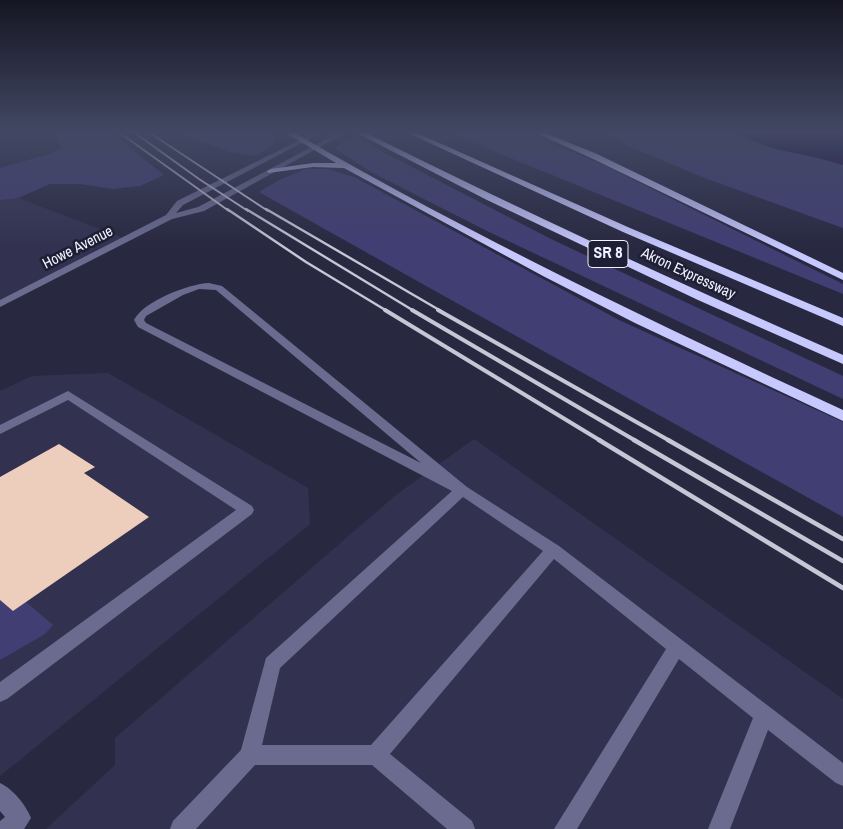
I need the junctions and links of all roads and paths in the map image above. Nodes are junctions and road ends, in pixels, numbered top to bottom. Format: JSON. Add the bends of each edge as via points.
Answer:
{"nodes":[{"id":1,"x":241,"y":172,"type":"edge"},
{"id":2,"x":270,"y":172,"type":"edge"},
{"id":3,"x":356,"y":172,"type":"edge"},
{"id":4,"x":438,"y":172,"type":"edge"},
{"id":5,"x":495,"y":172,"type":"edge"},
{"id":6,"x":626,"y":172,"type":"edge"},
{"id":7,"x":169,"y":217,"type":"junction"},
{"id":8,"x":843,"y":277,"type":"edge"},
{"id":9,"x":0,"y":304,"type":"edge"},
{"id":10,"x":843,"y":322,"type":"edge"},
{"id":11,"x":843,"y":360,"type":"edge"},
{"id":12,"x":843,"y":416,"type":"edge"},
{"id":13,"x":0,"y":430,"type":"edge"},
{"id":14,"x":462,"y":490,"type":"junction"},
{"id":15,"x":553,"y":550,"type":"junction"},
{"id":16,"x":677,"y":647,"type":"junction"},
{"id":17,"x":0,"y":693,"type":"edge"},
{"id":18,"x":764,"y":716,"type":"junction"},
{"id":19,"x":250,"y":755,"type":"junction"},
{"id":20,"x":376,"y":755,"type":"junction"},
{"id":21,"x":843,"y":776,"type":"edge"},
{"id":22,"x":0,"y":794,"type":"edge"},
{"id":23,"x":7,"y":829,"type":"edge"},
{"id":24,"x":181,"y":829,"type":"edge"},
{"id":25,"x":464,"y":829,"type":"edge"},
{"id":26,"x":565,"y":829,"type":"edge"},
{"id":27,"x":718,"y":829,"type":"edge"}],
"edges":[{"from":1,"to":7,"type":"street","name":"Howe Avenue","via":[[180,203]]},
{"from":2,"to":7,"type":"street","name":"Howe Avenue","via":[[201,209]]},
{"from":3,"to":12,"type":"highway","via":[[563,283]]},
{"from":4,"to":11,"type":"highway","name":"Akron Expressway","number":"SR 8","via":[[693,294]]},
{"from":5,"to":10,"type":"highway","name":"Akron Expressway","number":"SR 8"},
{"from":6,"to":8,"type":"highway"},
{"from":7,"to":9,"type":"street","name":"Howe Avenue"},
{"from":13,"to":17,"type":"street","via":[[68,395],[247,510]]},
{"from":14,"to":14,"type":"street","via":[[219,288],[210,284],[196,285],[142,314],[139,320],[142,325]]},
{"from":14,"to":15,"type":"street"},
{"from":14,"to":19,"type":"street","via":[[272,664]]},
{"from":15,"to":16,"type":"street"},
{"from":15,"to":20,"type":"street"},
{"from":16,"to":18,"type":"street"},
{"from":16,"to":26,"type":"street"},
{"from":18,"to":21,"type":"street"},
{"from":18,"to":27,"type":"street"},
{"from":19,"to":20,"type":"street"},
{"from":19,"to":24,"type":"street"},
{"from":20,"to":25,"type":"street"},
{"from":22,"to":23,"type":"street","via":[[20,818]]}]}
